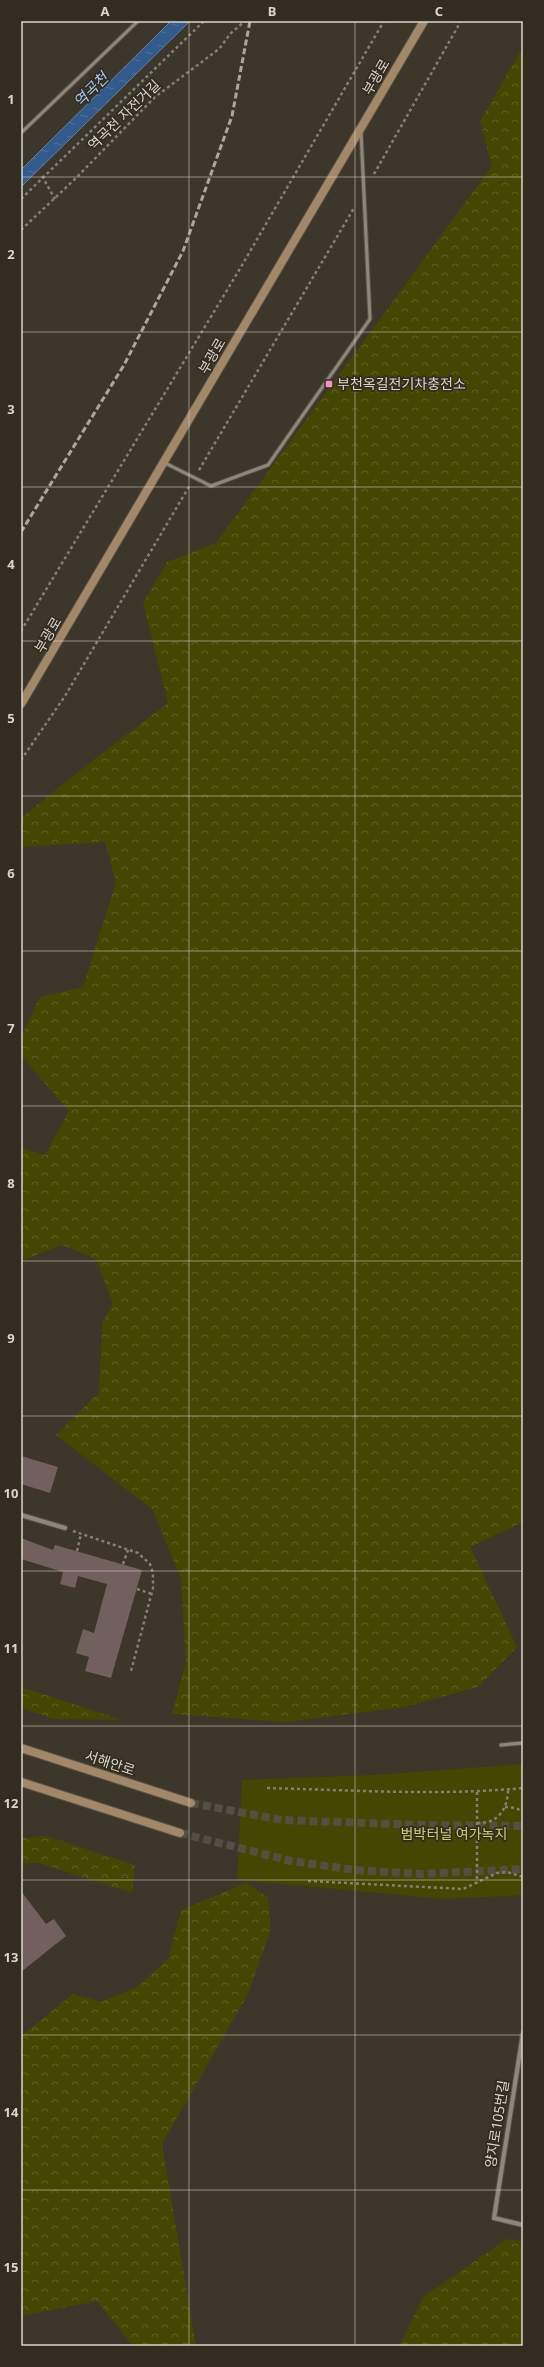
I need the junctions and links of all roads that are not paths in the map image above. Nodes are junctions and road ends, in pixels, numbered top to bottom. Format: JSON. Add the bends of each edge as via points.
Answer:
{"nodes":[{"id":1,"x":138,"y":21,"type":"edge"},
{"id":2,"x":424,"y":21,"type":"edge"},
{"id":3,"x":361,"y":128,"type":"junction"},
{"id":4,"x":21,"y":133,"type":"edge"},
{"id":5,"x":164,"y":462,"type":"junction"},
{"id":6,"x":21,"y":704,"type":"edge"},
{"id":7,"x":21,"y":1515,"type":"edge"},
{"id":8,"x":65,"y":1528,"type":"road end"},
{"id":9,"x":523,"y":1743,"type":"edge"},
{"id":10,"x":501,"y":1744,"type":"dead end"},
{"id":11,"x":21,"y":1748,"type":"edge"},
{"id":12,"x":21,"y":1782,"type":"edge"},
{"id":13,"x":191,"y":1803,"type":"tunnel mouth"},
{"id":14,"x":180,"y":1833,"type":"tunnel mouth"},
{"id":15,"x":523,"y":2033,"type":"edge"},
{"id":16,"x":523,"y":2224,"type":"edge"}],
"edges":[{"from":1,"to":4,"type":"lane"},
{"from":2,"to":3,"type":"main road","name":"부광로"},
{"from":3,"to":5,"type":"main road","name":"부광로"},
{"from":3,"to":5,"type":"lane","via":[[370,319],[268,465],[210,486]]},
{"from":5,"to":6,"type":"main road","name":"부광로"},
{"from":7,"to":8,"type":"street"},
{"from":9,"to":10,"type":"lane"},
{"from":11,"to":13,"type":"main road","name":"서해안로"},
{"from":12,"to":14,"type":"main road"},
{"from":15,"to":16,"type":"street","name":"양지로105번길","via":[[494,2218]]}]}
